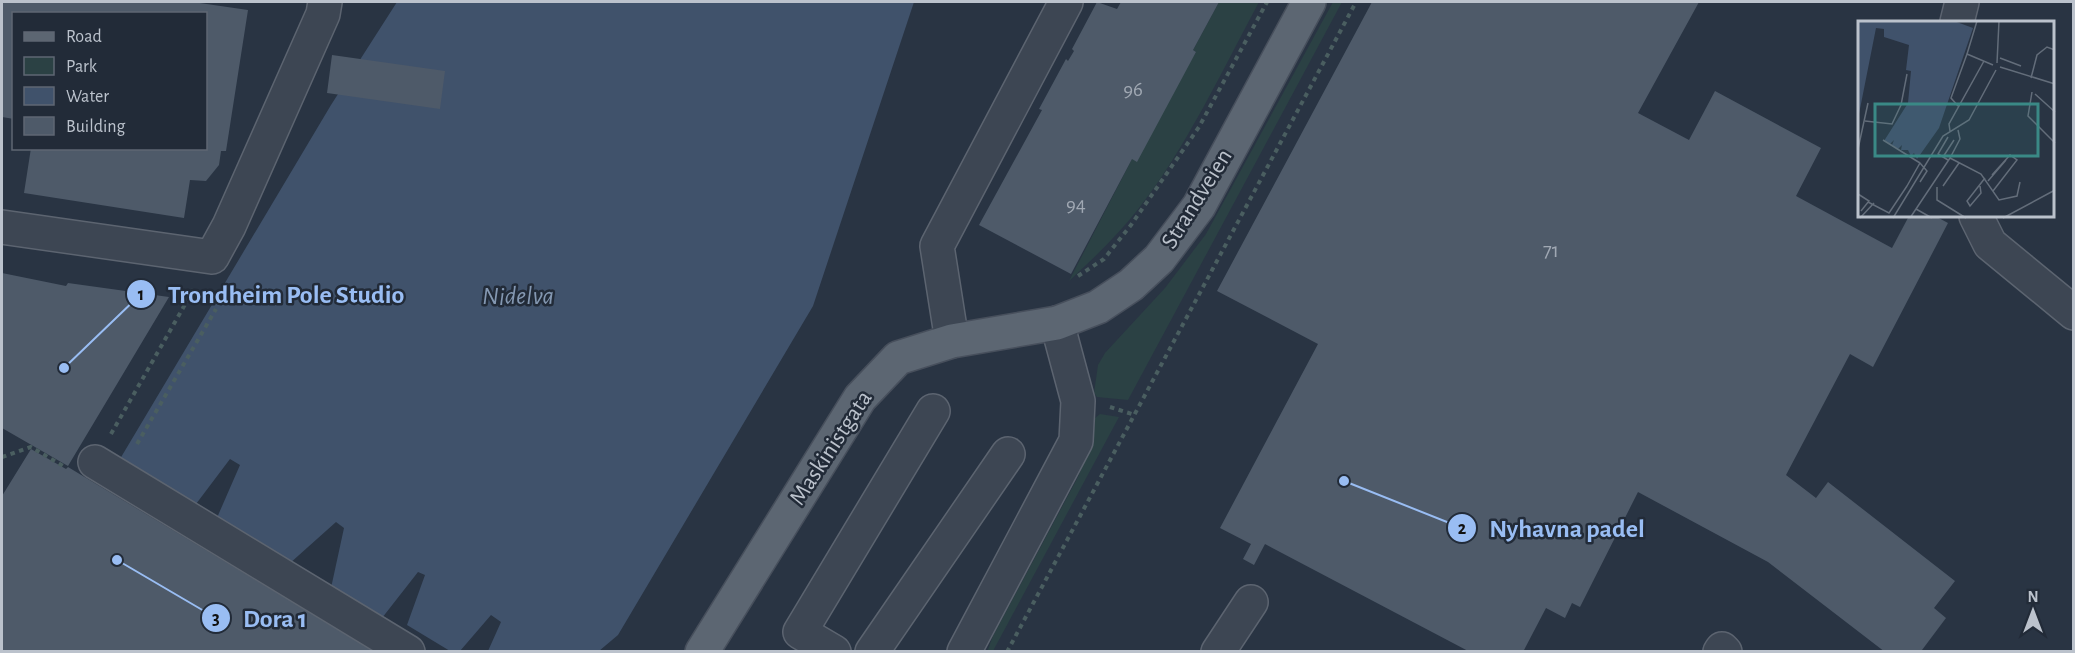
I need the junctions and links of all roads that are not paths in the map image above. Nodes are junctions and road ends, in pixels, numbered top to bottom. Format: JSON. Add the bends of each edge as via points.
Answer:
{"nodes":[{"id":1,"x":326,"y":2,"type":"edge"},
{"id":2,"x":1309,"y":2,"type":"edge"},
{"id":3,"x":1962,"y":2,"type":"edge"},
{"id":4,"x":1053,"y":8,"type":"edge"},
{"id":5,"x":1957,"y":21,"type":"edge"},
{"id":6,"x":1977,"y":218,"type":"edge"},
{"id":7,"x":2,"y":227,"type":"edge"},
{"id":8,"x":2073,"y":313,"type":"edge"},
{"id":9,"x":1057,"y":323,"type":"junction"},
{"id":10,"x":952,"y":341,"type":"junction"},
{"id":11,"x":933,"y":411,"type":"dead end"},
{"id":12,"x":1008,"y":454,"type":"dead end"},
{"id":13,"x":95,"y":462,"type":"road end"},
{"id":14,"x":1251,"y":602,"type":"dead end"},
{"id":15,"x":408,"y":651,"type":"edge"},
{"id":16,"x":702,"y":651,"type":"edge"},
{"id":17,"x":834,"y":651,"type":"edge"},
{"id":18,"x":872,"y":651,"type":"edge"},
{"id":19,"x":964,"y":651,"type":"edge"},
{"id":20,"x":1218,"y":651,"type":"edge"},
{"id":21,"x":1720,"y":651,"type":"edge"},
{"id":22,"x":1725,"y":651,"type":"edge"}],
"edges":[{"from":1,"to":7,"type":"street","via":[[212,257]]},
{"from":2,"to":9,"type":"main road","name":"Strandveien","via":[[1199,206],[1159,259],[1131,285],[1098,307]]},
{"from":3,"to":5,"type":"street"},
{"from":4,"to":10,"type":"street","via":[[937,246]]},
{"from":6,"to":8,"type":"street","via":[[1990,244]]},
{"from":9,"to":10,"type":"main road","name":"Maskinistgata"},
{"from":9,"to":19,"type":"street","via":[[1078,401],[1076,441]]},
{"from":10,"to":16,"type":"main road","name":"Maskinistgata","via":[[898,358],[860,398]]},
{"from":11,"to":17,"type":"street","via":[[800,632]]},
{"from":12,"to":18,"type":"street"},
{"from":13,"to":15,"type":"street"},
{"from":14,"to":20,"type":"street"},
{"from":21,"to":22,"type":"street"}]}
